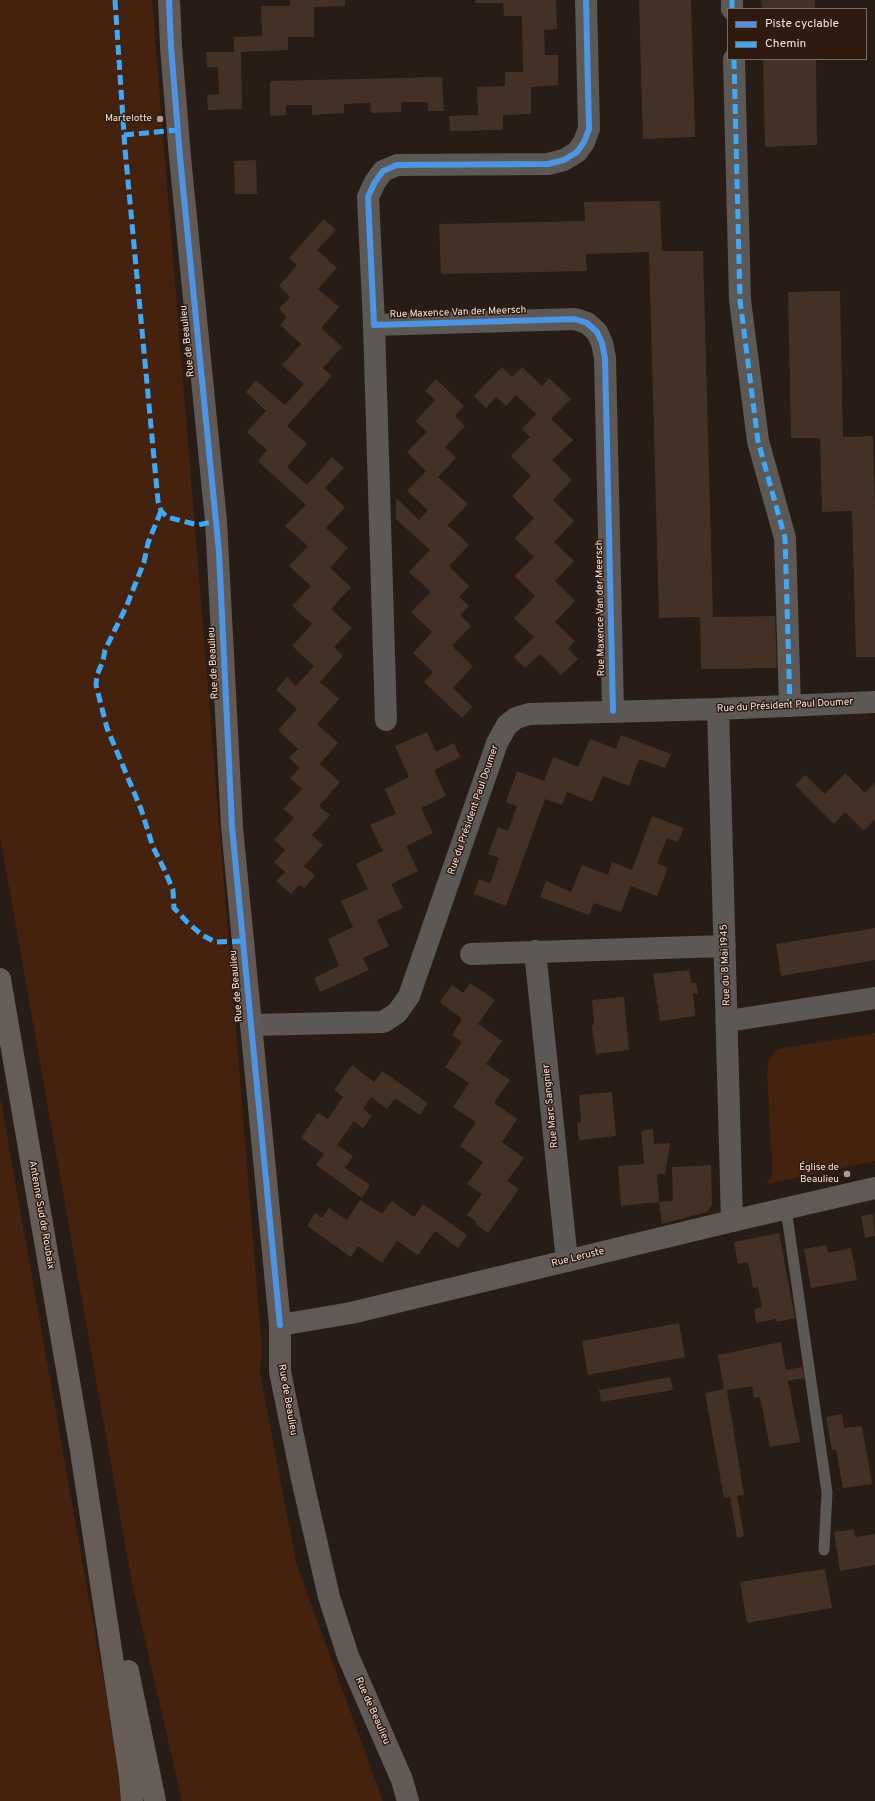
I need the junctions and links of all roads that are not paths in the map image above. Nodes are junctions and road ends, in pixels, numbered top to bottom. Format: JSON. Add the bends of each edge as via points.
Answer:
{"nodes":[{"id":1,"x":169,"y":0,"type":"edge"},
{"id":2,"x":586,"y":0,"type":"edge"},
{"id":3,"x":734,"y":60,"type":"edge"},
{"id":4,"x":374,"y":325,"type":"junction"},
{"id":5,"x":875,"y":702,"type":"edge"},
{"id":6,"x":790,"y":706,"type":"junction"},
{"id":7,"x":718,"y":709,"type":"junction"},
{"id":8,"x":613,"y":711,"type":"junction"},
{"id":9,"x":386,"y":720,"type":"dead end"},
{"id":10,"x":725,"y":946,"type":"junction"},
{"id":11,"x":535,"y":951,"type":"junction"},
{"id":12,"x":471,"y":954,"type":"dead end"},
{"id":13,"x":0,"y":979,"type":"edge"},
{"id":14,"x":875,"y":998,"type":"edge"},
{"id":15,"x":728,"y":1021,"type":"junction"},
{"id":16,"x":251,"y":1025,"type":"junction"},
{"id":17,"x":875,"y":1188,"type":"edge"},
{"id":18,"x":786,"y":1209,"type":"junction"},
{"id":19,"x":732,"y":1221,"type":"junction"},
{"id":20,"x":567,"y":1260,"type":"junction"},
{"id":21,"x":280,"y":1325,"type":"junction"},
{"id":22,"x":81,"y":1450,"type":"junction"},
{"id":23,"x":824,"y":1550,"type":"dead end"},
{"id":24,"x":132,"y":1801,"type":"edge"},
{"id":25,"x":155,"y":1801,"type":"edge"},
{"id":26,"x":408,"y":1801,"type":"edge"}],
"edges":[{"from":1,"to":16,"type":"street","name":"Rue de Beaulieu","via":[[180,157],[219,552],[230,792]]},
{"from":2,"to":4,"type":"street","via":[[589,128],[577,152],[564,160],[548,164],[397,165],[383,171],[375,182],[368,197]]},
{"from":3,"to":6,"type":"street","via":[[740,300],[758,441],[785,538]]},
{"from":4,"to":8,"type":"street","name":"Rue Maxence Van der Meersch","via":[[575,319],[588,323],[597,332],[605,358]]},
{"from":4,"to":9,"type":"street"},
{"from":5,"to":6,"type":"street","name":"Rue du Président Paul Doumer"},
{"from":6,"to":7,"type":"street","name":"Rue du Président Paul Doumer"},
{"from":7,"to":8,"type":"street","name":"Rue du Président Paul Doumer"},
{"from":7,"to":10,"type":"street","name":"Rue du 8 Mai 1945"},
{"from":8,"to":16,"type":"street","name":"Rue du Président Paul Doumer","via":[[529,714],[516,718],[507,725],[497,743],[409,996],[397,1013],[383,1022]]},
{"from":10,"to":11,"type":"street"},
{"from":10,"to":15,"type":"street","name":"Rue du 8 Mai 1945"},
{"from":11,"to":12,"type":"street"},
{"from":11,"to":20,"type":"street","name":"Rue Marc Sangnier"},
{"from":13,"to":22,"type":"highway","name":"Antenne Sud de Roubaix"},
{"from":14,"to":15,"type":"street"},
{"from":15,"to":19,"type":"street","name":"Rue du 8 Mai 1945"},
{"from":16,"to":21,"type":"street","name":"Rue de Beaulieu"},
{"from":17,"to":18,"type":"street","name":"Rue Leruste"},
{"from":18,"to":19,"type":"street","name":"Rue Leruste"},
{"from":18,"to":23,"type":"lane","via":[[827,1492]]},
{"from":19,"to":20,"type":"street","name":"Rue Leruste"},
{"from":20,"to":21,"type":"street","name":"Rue Leruste","via":[[351,1313]]},
{"from":21,"to":26,"type":"street","name":"Rue de Beaulieu","via":[[280,1372],[329,1598],[348,1656],[402,1780]]},
{"from":22,"to":24,"type":"highway"},
{"from":22,"to":25,"type":"highway"}]}
